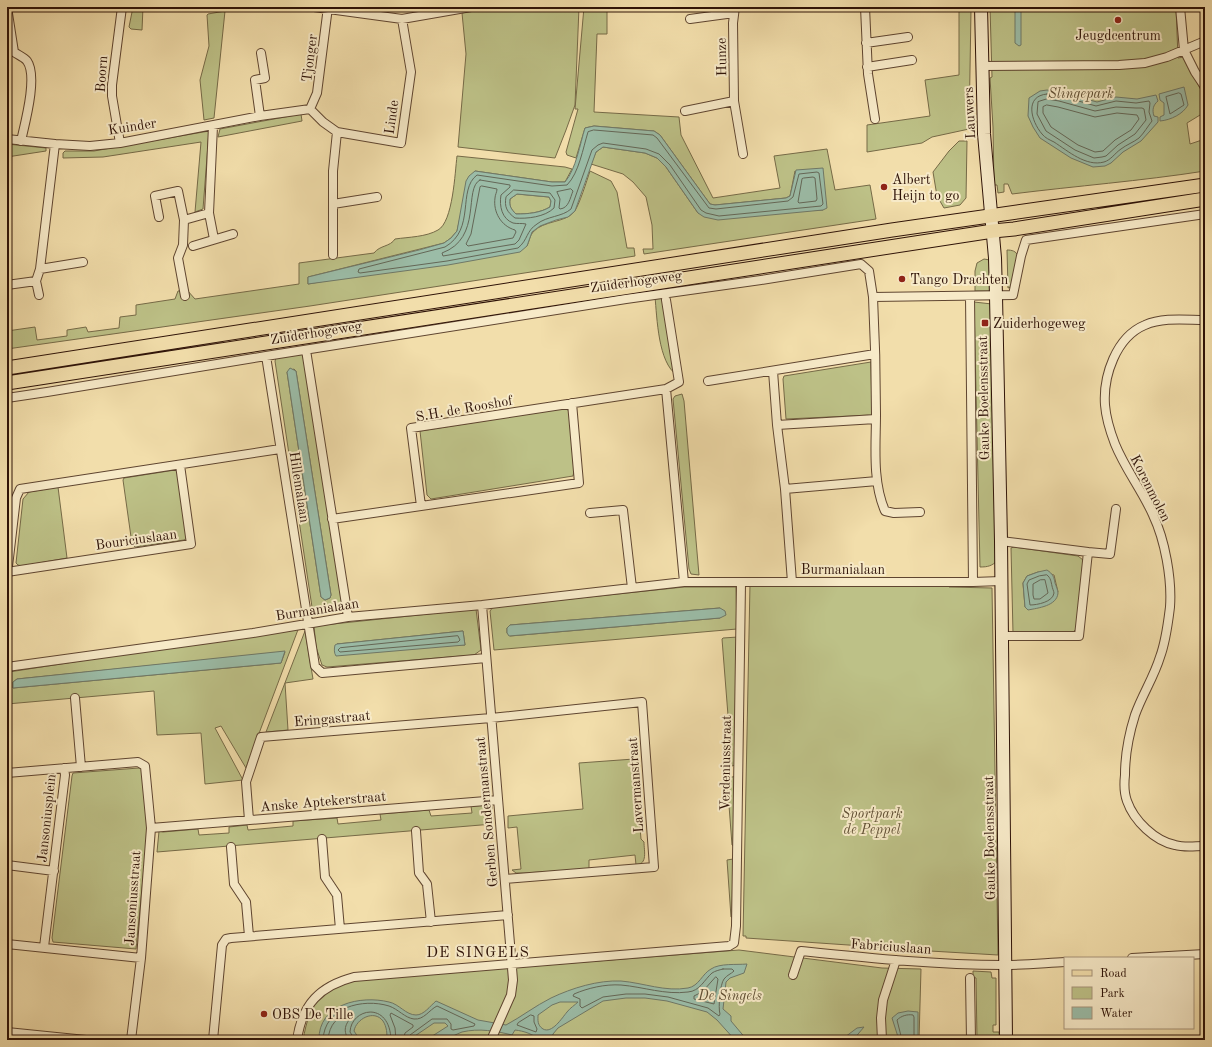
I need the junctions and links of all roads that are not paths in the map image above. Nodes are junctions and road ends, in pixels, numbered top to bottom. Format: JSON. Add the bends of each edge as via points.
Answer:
{"nodes":[{"id":1,"x":7,"y":7,"type":"edge"},
{"id":2,"x":122,"y":7,"type":"edge"},
{"id":3,"x":314,"y":7,"type":"edge"},
{"id":4,"x":471,"y":7,"type":"edge"},
{"id":5,"x":865,"y":7,"type":"edge"},
{"id":6,"x":981,"y":7,"type":"edge"},
{"id":7,"x":1180,"y":7,"type":"edge"},
{"id":8,"x":328,"y":8,"type":"edge"},
{"id":9,"x":734,"y":10,"type":"edge"},
{"id":10,"x":402,"y":19,"type":"junction"},
{"id":11,"x":690,"y":19,"type":"dead end"},
{"id":12,"x":908,"y":37,"type":"dead end"},
{"id":13,"x":1205,"y":41,"type":"edge"},
{"id":14,"x":866,"y":43,"type":"junction"},
{"id":15,"x":1184,"y":50,"type":"junction"},
{"id":16,"x":261,"y":53,"type":"dead end"},
{"id":17,"x":912,"y":60,"type":"dead end"},
{"id":18,"x":982,"y":66,"type":"junction"},
{"id":19,"x":867,"y":67,"type":"junction"},
{"id":20,"x":1205,"y":87,"type":"edge"},
{"id":21,"x":734,"y":101,"type":"junction"},
{"id":22,"x":310,"y":109,"type":"junction"},
{"id":23,"x":685,"y":110,"type":"dead end"},
{"id":24,"x":260,"y":116,"type":"junction"},
{"id":25,"x":876,"y":119,"type":"dead end"},
{"id":26,"x":213,"y":126,"type":"junction"},
{"id":27,"x":336,"y":132,"type":"junction"},
{"id":28,"x":7,"y":139,"type":"edge"},
{"id":29,"x":21,"y":141,"type":"junction"},
{"id":30,"x":120,"y":143,"type":"junction"},
{"id":31,"x":55,"y":144,"type":"junction"},
{"id":32,"x":743,"y":154,"type":"dead end"},
{"id":33,"x":1205,"y":185,"type":"edge"},
{"id":34,"x":377,"y":197,"type":"dead end"},
{"id":35,"x":1205,"y":199,"type":"edge"},
{"id":36,"x":334,"y":204,"type":"junction"},
{"id":37,"x":209,"y":213,"type":"junction"},
{"id":38,"x":1205,"y":214,"type":"edge"},
{"id":39,"x":991,"y":216,"type":"junction"},
{"id":40,"x":159,"y":217,"type":"dead end"},
{"id":41,"x":184,"y":220,"type":"junction"},
{"id":42,"x":992,"y":231,"type":"junction"},
{"id":43,"x":233,"y":234,"type":"dead end"},
{"id":44,"x":214,"y":239,"type":"junction"},
{"id":45,"x":193,"y":246,"type":"dead end"},
{"id":46,"x":333,"y":255,"type":"dead end"},
{"id":47,"x":83,"y":262,"type":"dead end"},
{"id":48,"x":40,"y":269,"type":"junction"},
{"id":49,"x":36,"y":281,"type":"junction"},
{"id":50,"x":7,"y":285,"type":"edge"},
{"id":51,"x":39,"y":295,"type":"dead end"},
{"id":52,"x":185,"y":296,"type":"dead end"},
{"id":53,"x":970,"y":296,"type":"junction"},
{"id":54,"x":996,"y":296,"type":"junction"},
{"id":55,"x":873,"y":297,"type":"junction"},
{"id":56,"x":666,"y":300,"type":"dead end"},
{"id":57,"x":1205,"y":320,"type":"edge"},
{"id":58,"x":306,"y":350,"type":"junction"},
{"id":59,"x":876,"y":354,"type":"junction"},
{"id":60,"x":266,"y":356,"type":"junction"},
{"id":61,"x":7,"y":368,"type":"edge"},
{"id":62,"x":773,"y":371,"type":"junction"},
{"id":63,"x":708,"y":381,"type":"dead end"},
{"id":64,"x":7,"y":383,"type":"edge"},
{"id":65,"x":666,"y":388,"type":"junction"},
{"id":66,"x":7,"y":398,"type":"edge"},
{"id":67,"x":572,"y":403,"type":"junction"},
{"id":68,"x":876,"y":419,"type":"junction"},
{"id":69,"x":777,"y":425,"type":"junction"},
{"id":70,"x":280,"y":449,"type":"junction"},
{"id":71,"x":180,"y":465,"type":"junction"},
{"id":72,"x":877,"y":481,"type":"junction"},
{"id":73,"x":785,"y":489,"type":"junction"},
{"id":74,"x":421,"y":506,"type":"junction"},
{"id":75,"x":1116,"y":509,"type":"dead end"},
{"id":76,"x":920,"y":512,"type":"dead end"},
{"id":77,"x":590,"y":513,"type":"dead end"},
{"id":78,"x":332,"y":519,"type":"junction"},
{"id":79,"x":1001,"y":541,"type":"junction"},
{"id":80,"x":1088,"y":552,"type":"junction"},
{"id":81,"x":7,"y":573,"type":"edge"},
{"id":82,"x":1001,"y":581,"type":"junction"},
{"id":83,"x":684,"y":582,"type":"junction"},
{"id":84,"x":792,"y":582,"type":"junction"},
{"id":85,"x":972,"y":582,"type":"junction"},
{"id":86,"x":741,"y":583,"type":"junction"},
{"id":87,"x":632,"y":588,"type":"junction"},
{"id":88,"x":482,"y":605,"type":"junction"},
{"id":89,"x":348,"y":616,"type":"junction"},
{"id":90,"x":308,"y":623,"type":"junction"},
{"id":91,"x":1002,"y":636,"type":"junction"},
{"id":92,"x":486,"y":658,"type":"junction"},
{"id":93,"x":7,"y":667,"type":"edge"},
{"id":94,"x":75,"y":698,"type":"dead end"},
{"id":95,"x":491,"y":718,"type":"junction"},
{"id":96,"x":81,"y":767,"type":"junction"},
{"id":97,"x":64,"y":768,"type":"junction"},
{"id":98,"x":7,"y":773,"type":"edge"},
{"id":99,"x":498,"y":800,"type":"junction"},
{"id":100,"x":249,"y":820,"type":"junction"},
{"id":101,"x":151,"y":828,"type":"junction"},
{"id":102,"x":416,"y":831,"type":"dead end"},
{"id":103,"x":322,"y":839,"type":"dead end"},
{"id":104,"x":1205,"y":846,"type":"edge"},
{"id":105,"x":231,"y":847,"type":"dead end"},
{"id":106,"x":7,"y":866,"type":"edge"},
{"id":107,"x":54,"y":871,"type":"junction"},
{"id":108,"x":505,"y":879,"type":"junction"},
{"id":109,"x":508,"y":916,"type":"junction"},
{"id":110,"x":430,"y":922,"type":"junction"},
{"id":111,"x":340,"y":929,"type":"junction"},
{"id":112,"x":249,"y":936,"type":"junction"},
{"id":113,"x":7,"y":944,"type":"edge"},
{"id":114,"x":44,"y":947,"type":"junction"},
{"id":115,"x":1205,"y":954,"type":"edge"},
{"id":116,"x":1150,"y":957,"type":"edge"},
{"id":117,"x":141,"y":958,"type":"junction"},
{"id":118,"x":896,"y":960,"type":"junction"},
{"id":119,"x":1064,"y":962,"type":"edge"},
{"id":120,"x":512,"y":963,"type":"junction"},
{"id":121,"x":1005,"y":965,"type":"junction"},
{"id":122,"x":793,"y":975,"type":"dead end"},
{"id":123,"x":970,"y":978,"type":"dead end"},
{"id":124,"x":7,"y":1032,"type":"edge"},
{"id":125,"x":86,"y":1040,"type":"edge"},
{"id":126,"x":131,"y":1040,"type":"edge"},
{"id":127,"x":213,"y":1040,"type":"edge"},
{"id":128,"x":297,"y":1040,"type":"edge"},
{"id":129,"x":491,"y":1040,"type":"edge"},
{"id":130,"x":882,"y":1040,"type":"edge"},
{"id":131,"x":971,"y":1040,"type":"edge"},
{"id":132,"x":1006,"y":1040,"type":"edge"}],
"edges":[{"from":1,"to":29,"type":"street","via":[[14,52],[29,64],[32,84]]},
{"from":2,"to":30,"type":"street","name":"Boorn","via":[[112,85]]},
{"from":3,"to":8,"type":"street"},
{"from":4,"to":10,"type":"street"},
{"from":5,"to":14,"type":"street"},
{"from":6,"to":18,"type":"main road","name":"Lauwers"},
{"from":7,"to":15,"type":"street"},
{"from":8,"to":10,"type":"street"},
{"from":8,"to":22,"type":"street","name":"Tjonger","via":[[317,93]]},
{"from":9,"to":11,"type":"street","name":"Hunze"},
{"from":9,"to":21,"type":"street","name":"Hunze"},
{"from":10,"to":27,"type":"street","name":"Linde","via":[[410,72],[401,143]]},
{"from":12,"to":14,"type":"street"},
{"from":13,"to":15,"type":"street"},
{"from":14,"to":19,"type":"street"},
{"from":15,"to":18,"type":"street","via":[[1152,61],[1119,65]]},
{"from":15,"to":20,"type":"street"},
{"from":16,"to":24,"type":"street","via":[[265,78],[255,80]]},
{"from":17,"to":19,"type":"street"},
{"from":18,"to":39,"type":"main road","name":"Lauwers","via":[[984,134]]},
{"from":19,"to":25,"type":"street"},
{"from":21,"to":23,"type":"street"},
{"from":21,"to":32,"type":"street","name":"Hunze"},
{"from":22,"to":24,"type":"street","name":"Kuinder"},
{"from":22,"to":27,"type":"street","name":"Linde"},
{"from":24,"to":26,"type":"street","name":"Kuinder"},
{"from":26,"to":30,"type":"street","name":"Kuinder"},
{"from":26,"to":37,"type":"street"},
{"from":27,"to":36,"type":"street"},
{"from":28,"to":29,"type":"street","name":"Kuinder"},
{"from":29,"to":31,"type":"street","name":"Kuinder"},
{"from":30,"to":31,"type":"street","name":"Kuinder","via":[[90,146]]},
{"from":31,"to":48,"type":"street"},
{"from":33,"to":39,"type":"main road","name":"Zuiderhogeweg"},
{"from":34,"to":36,"type":"street"},
{"from":35,"to":42,"type":"main road","name":"Zuiderhogeweg"},
{"from":36,"to":46,"type":"street"},
{"from":37,"to":41,"type":"street"},
{"from":37,"to":44,"type":"street"},
{"from":38,"to":54,"type":"street","via":[[1026,240],[1013,295]]},
{"from":39,"to":42,"type":"main road"},
{"from":39,"to":61,"type":"main road","name":"Zuiderhogeweg"},
{"from":40,"to":41,"type":"street","via":[[155,196],[178,191]]},
{"from":41,"to":52,"type":"street","via":[[183,245],[178,258]]},
{"from":42,"to":54,"type":"main road","name":"Gauke Boelensstraat"},
{"from":42,"to":64,"type":"main road","name":"Zuiderhogeweg"},
{"from":43,"to":44,"type":"street"},
{"from":44,"to":45,"type":"street"},
{"from":47,"to":48,"type":"street"},
{"from":48,"to":49,"type":"street"},
{"from":49,"to":50,"type":"street"},
{"from":49,"to":51,"type":"street"},
{"from":53,"to":54,"type":"street"},
{"from":53,"to":55,"type":"street"},
{"from":53,"to":85,"type":"street","name":"Gauke Boelensstraat"},
{"from":54,"to":79,"type":"main road","name":"Gauke Boelensstraat"},
{"from":55,"to":58,"type":"street","name":"Zuiderhogeweg","via":[[869,271],[861,264]]},
{"from":55,"to":59,"type":"street","name":"Zuiderhogeweg"},
{"from":56,"to":65,"type":"street","via":[[679,382]]},
{"from":57,"to":104,"type":"street","name":"Korenmolen","via":[[1153,322],[1135,331],[1121,345],[1110,367],[1105,404],[1115,445],[1154,516],[1169,575],[1170,606],[1166,635],[1161,656],[1135,715],[1125,762],[1125,796],[1135,817],[1157,837],[1176,846]]},
{"from":58,"to":60,"type":"street","name":"Zuiderhogeweg"},
{"from":58,"to":78,"type":"street","name":"Hillemalaan"},
{"from":59,"to":62,"type":"street"},
{"from":59,"to":68,"type":"street","name":"Zuiderhogeweg"},
{"from":60,"to":66,"type":"street","name":"Zuiderhogeweg"},
{"from":60,"to":70,"type":"street","name":"Hillemalaan"},
{"from":62,"to":63,"type":"street"},
{"from":62,"to":69,"type":"street"},
{"from":65,"to":67,"type":"street","name":"S.H. de Rooshof"},
{"from":65,"to":83,"type":"street"},
{"from":67,"to":74,"type":"street","via":[[579,483]]},
{"from":67,"to":74,"type":"street","name":"S.H. de Rooshof","via":[[411,428]]},
{"from":68,"to":69,"type":"street"},
{"from":68,"to":72,"type":"street","name":"Zuiderhogeweg"},
{"from":69,"to":73,"type":"street"},
{"from":70,"to":71,"type":"street","name":"Bouriciuslaan"},
{"from":70,"to":90,"type":"street","name":"Hillemalaan"},
{"from":71,"to":81,"type":"street","name":"Bouriciuslaan","via":[[20,489],[16,498]]},
{"from":71,"to":81,"type":"street","name":"Bouriciuslaan","via":[[191,544]]},
{"from":72,"to":73,"type":"street"},
{"from":72,"to":76,"type":"street","name":"Zuiderhogeweg","via":[[885,511]]},
{"from":73,"to":84,"type":"street"},
{"from":74,"to":78,"type":"street"},
{"from":75,"to":80,"type":"street","via":[[1110,554]]},
{"from":77,"to":87,"type":"street","via":[[623,510]]},
{"from":78,"to":89,"type":"street","name":"Hillemalaan"},
{"from":79,"to":80,"type":"street"},
{"from":79,"to":82,"type":"main road","name":"Gauke Boelensstraat"},
{"from":80,"to":91,"type":"street","via":[[1079,636]]},
{"from":82,"to":85,"type":"street","name":"Burmanialaan"},
{"from":82,"to":91,"type":"main road","name":"Gauke Boelensstraat"},
{"from":83,"to":86,"type":"street","name":"Burmanialaan"},
{"from":83,"to":87,"type":"street","name":"Burmanialaan"},
{"from":84,"to":85,"type":"street","name":"Burmanialaan"},
{"from":84,"to":86,"type":"street","name":"Burmanialaan"},
{"from":86,"to":120,"type":"street","name":"Verdeniusstraat","via":[[734,943],[729,946]]},
{"from":87,"to":88,"type":"street","name":"Burmanialaan"},
{"from":88,"to":89,"type":"street","name":"Burmanialaan"},
{"from":88,"to":92,"type":"street","name":"Gerben Sondermanstraat"},
{"from":89,"to":90,"type":"street","name":"Burmanialaan"},
{"from":90,"to":92,"type":"street","via":[[315,666],[322,673]]},
{"from":90,"to":93,"type":"street","name":"Burmanialaan"},
{"from":91,"to":121,"type":"main road","name":"Gauke Boelensstraat"},
{"from":92,"to":95,"type":"street","name":"Gerben Sondermanstraat"},
{"from":94,"to":96,"type":"street"},
{"from":95,"to":99,"type":"street","name":"Gerben Sondermanstraat"},
{"from":95,"to":100,"type":"street","name":"Eringastraat","via":[[261,737],[246,782]]},
{"from":95,"to":108,"type":"street","name":"Lavermanstraat","via":[[642,702],[654,867]]},
{"from":96,"to":97,"type":"street"},
{"from":96,"to":101,"type":"street","name":"Jansoniusstraat","via":[[138,762],[145,766]]},
{"from":97,"to":98,"type":"street"},
{"from":97,"to":107,"type":"street","name":"Jansoniusplein"},
{"from":99,"to":100,"type":"street","name":"Anske Aptekerstraat"},
{"from":99,"to":108,"type":"street","name":"Gerben Sondermanstraat"},
{"from":100,"to":101,"type":"street","name":"Anske Aptekerstraat"},
{"from":101,"to":117,"type":"street","name":"Jansoniusstraat"},
{"from":102,"to":110,"type":"street","via":[[419,873],[427,884]]},
{"from":103,"to":111,"type":"street","via":[[325,877],[337,895]]},
{"from":105,"to":112,"type":"street","via":[[234,884],[246,902]]},
{"from":106,"to":107,"type":"street","name":"Jansoniusplein"},
{"from":107,"to":114,"type":"street","name":"Jansoniusplein"},
{"from":108,"to":109,"type":"street","name":"Gerben Sondermanstraat"},
{"from":109,"to":110,"type":"street"},
{"from":109,"to":120,"type":"street","name":"Gerben Sondermanstraat"},
{"from":110,"to":111,"type":"street"},
{"from":111,"to":112,"type":"street"},
{"from":112,"to":127,"type":"street","via":[[226,939],[222,945]]},
{"from":113,"to":114,"type":"street"},
{"from":114,"to":117,"type":"street"},
{"from":115,"to":116,"type":"street"},
{"from":117,"to":126,"type":"street","name":"Jansoniusstraat"},
{"from":118,"to":121,"type":"street","name":"Fabriciuslaan"},
{"from":118,"to":122,"type":"street","name":"Fabriciuslaan","via":[[801,951]]},
{"from":118,"to":130,"type":"street","via":[[883,1000]]},
{"from":119,"to":121,"type":"street","name":"Fabriciuslaan"},
{"from":120,"to":128,"type":"street","via":[[344,980],[323,990],[314,998],[299,1026]]},
{"from":120,"to":129,"type":"street","name":"Gerben Sondermanstraat","via":[[511,995]]},
{"from":121,"to":132,"type":"main road","name":"Gauke Boelensstraat"},
{"from":123,"to":131,"type":"street"},
{"from":124,"to":125,"type":"street"}]}
